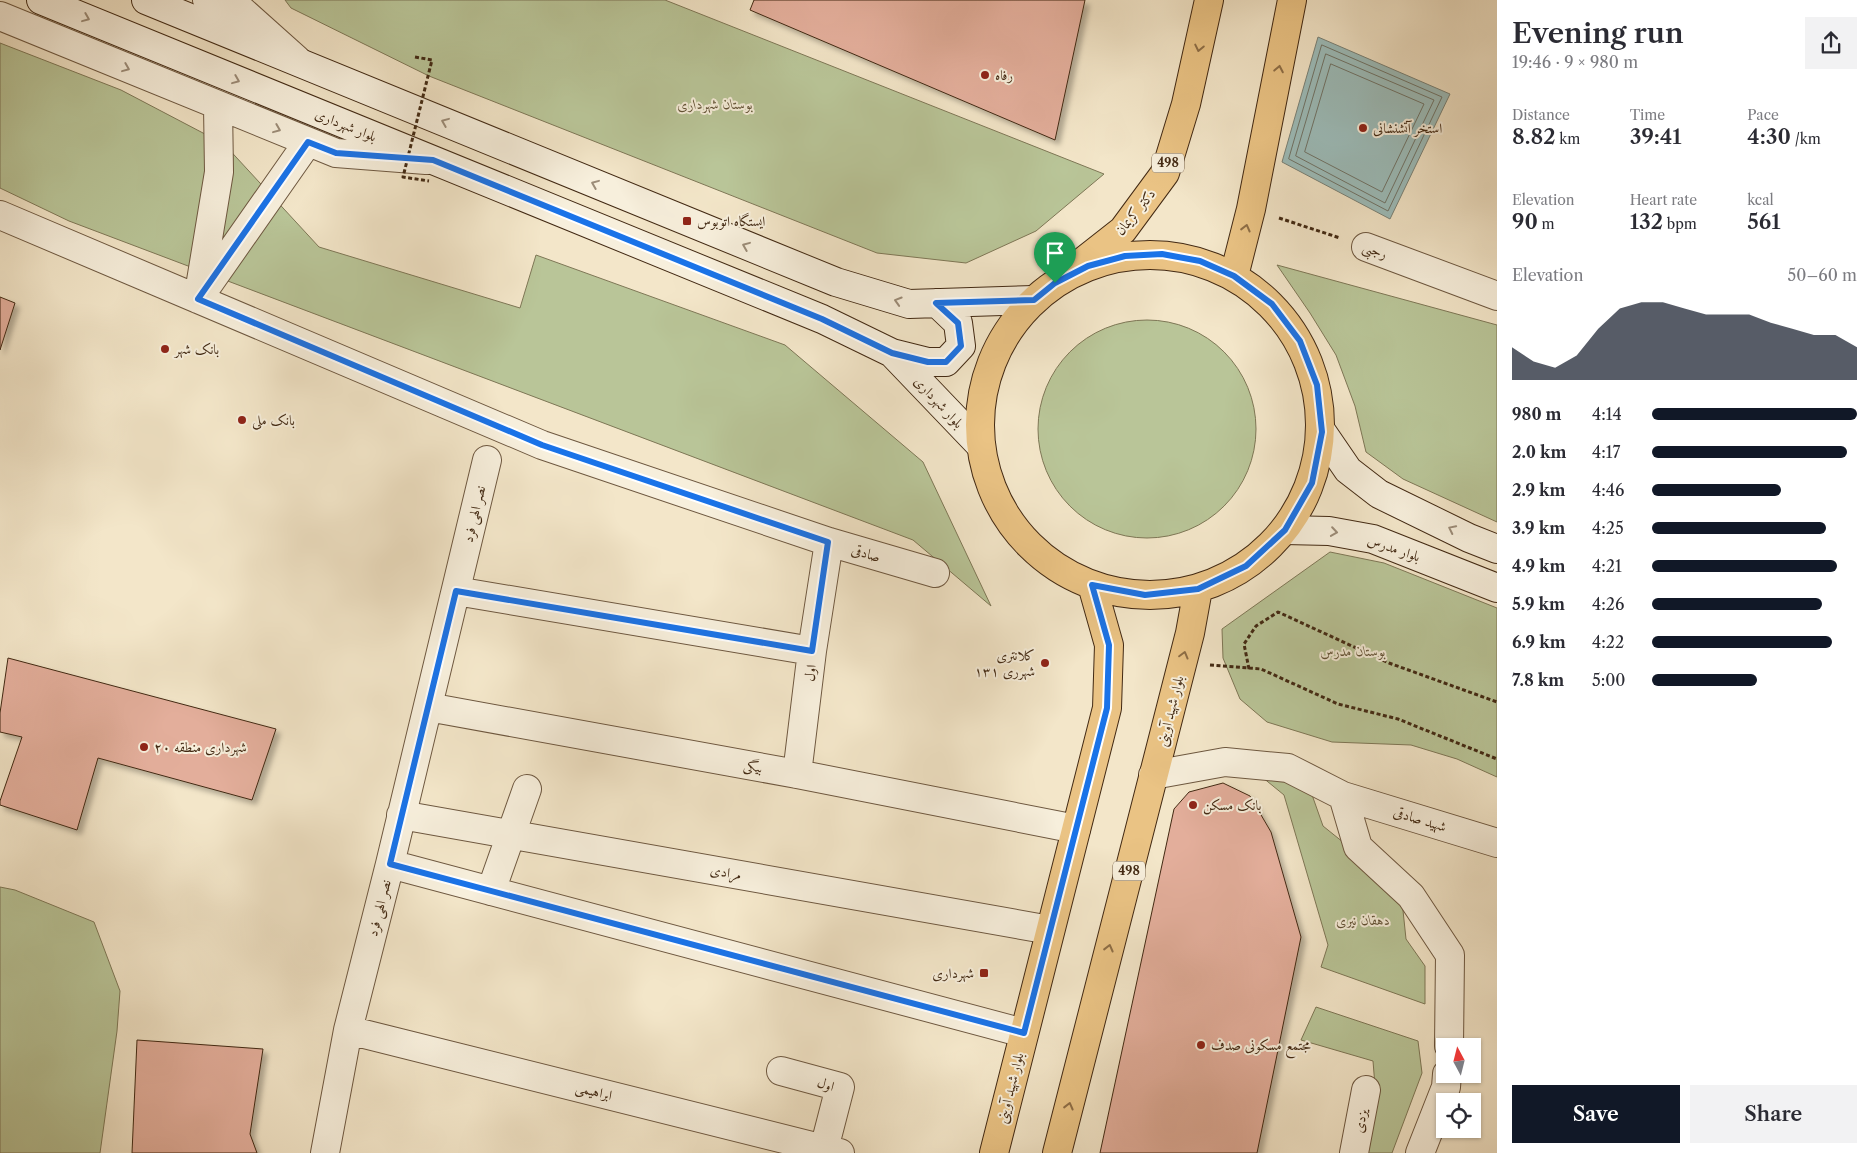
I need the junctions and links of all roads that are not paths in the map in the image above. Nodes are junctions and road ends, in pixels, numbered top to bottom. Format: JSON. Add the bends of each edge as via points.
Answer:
{"nodes":[{"id":1,"x":41,"y":0,"type":"edge"},
{"id":2,"x":146,"y":0,"type":"edge"},
{"id":3,"x":207,"y":0,"type":"edge"},
{"id":4,"x":230,"y":0,"type":"edge"},
{"id":5,"x":1209,"y":0,"type":"edge"},
{"id":6,"x":1292,"y":0,"type":"edge"},
{"id":7,"x":0,"y":16,"type":"edge"},
{"id":8,"x":302,"y":64,"type":"junction"},
{"id":9,"x":218,"y":106,"type":"junction"},
{"id":10,"x":308,"y":142,"type":"junction"},
{"id":11,"x":431,"y":171,"type":"junction"},
{"id":12,"x":0,"y":215,"type":"edge"},
{"id":13,"x":1366,"y":247,"type":"road end"},
{"id":14,"x":1234,"y":276,"type":"junction"},
{"id":15,"x":1055,"y":283,"type":"junction"},
{"id":16,"x":1497,"y":296,"type":"edge"},
{"id":17,"x":198,"y":299,"type":"junction"},
{"id":18,"x":1034,"y":300,"type":"junction"},
{"id":19,"x":936,"y":303,"type":"junction"},
{"id":20,"x":892,"y":353,"type":"junction"},
{"id":21,"x":1322,"y":432,"type":"junction"},
{"id":22,"x":980,"y":446,"type":"junction"},
{"id":23,"x":487,"y":460,"type":"dead end"},
{"id":24,"x":1285,"y":530,"type":"junction"},
{"id":25,"x":828,"y":542,"type":"junction"},
{"id":26,"x":1497,"y":549,"type":"edge"},
{"id":27,"x":935,"y":573,"type":"dead end"},
{"id":28,"x":1092,"y":585,"type":"junction"},
{"id":29,"x":1497,"y":588,"type":"edge"},
{"id":30,"x":1198,"y":589,"type":"junction"},
{"id":31,"x":456,"y":591,"type":"junction"},
{"id":32,"x":812,"y":651,"type":"junction"},
{"id":33,"x":428,"y":707,"type":"junction"},
{"id":34,"x":797,"y":774,"type":"junction"},
{"id":35,"x":1153,"y":775,"type":"junction"},
{"id":36,"x":527,"y":789,"type":"dead end"},
{"id":37,"x":1342,"y":796,"type":"junction"},
{"id":38,"x":401,"y":815,"type":"junction"},
{"id":39,"x":1076,"y":829,"type":"junction"},
{"id":40,"x":511,"y":834,"type":"junction"},
{"id":41,"x":1497,"y":843,"type":"edge"},
{"id":42,"x":390,"y":864,"type":"junction"},
{"id":43,"x":491,"y":891,"type":"junction"},
{"id":44,"x":1050,"y":930,"type":"junction"},
{"id":45,"x":348,"y":1030,"type":"junction"},
{"id":46,"x":1024,"y":1033,"type":"junction"},
{"id":47,"x":1449,"y":1038,"type":"edge"},
{"id":48,"x":781,"y":1071,"type":"dead end"},
{"id":49,"x":1446,"y":1083,"type":"edge"},
{"id":50,"x":1366,"y":1090,"type":"dead end"},
{"id":51,"x":832,"y":1151,"type":"edge"},
{"id":52,"x":324,"y":1153,"type":"edge"},
{"id":53,"x":994,"y":1153,"type":"edge"},
{"id":54,"x":1057,"y":1153,"type":"edge"},
{"id":55,"x":1354,"y":1153,"type":"edge"},
{"id":56,"x":1420,"y":1153,"type":"edge"}],
"edges":[{"from":1,"to":11,"type":"street","name":"بلوار شهرداری","one_way":true},
{"from":2,"to":8,"type":"street"},
{"from":3,"to":8,"type":"street"},
{"from":4,"to":8,"type":"street"},
{"from":5,"to":15,"type":"main road","name":"دکتر کریمان","number":"498","one_way":true,"via":[[1186,104],[1165,173],[1123,230]]},
{"from":14,"to":6,"type":"main road","one_way":true,"via":[[1251,209]]},
{"from":7,"to":9,"type":"street","one_way":true},
{"from":19,"to":8,"type":"street","one_way":true,"via":[[909,304],[836,282]]},
{"from":9,"to":10,"type":"street","one_way":true},
{"from":9,"to":17,"type":"street","via":[[219,172]]},
{"from":10,"to":11,"type":"street","via":[[336,153]]},
{"from":10,"to":17,"type":"street"},
{"from":11,"to":20,"type":"street","name":"بلوار شهرداری","via":[[822,319]]},
{"from":12,"to":17,"type":"street","name":"صادقی"},
{"from":13,"to":16,"type":"street","name":"رجبی"},
{"from":14,"to":15,"type":"main road","via":[[1200,261],[1162,254],[1125,256],[1088,266]]},
{"from":14,"to":21,"type":"main road","via":[[1272,304],[1300,341],[1317,385]]},
{"from":15,"to":18,"type":"main road"},
{"from":17,"to":25,"type":"street","name":"صادقی","via":[[542,445]]},
{"from":18,"to":19,"type":"street"},
{"from":18,"to":22,"type":"main road","via":[[1008,330],[990,367],[980,406]]},
{"from":19,"to":20,"type":"street","via":[[958,323],[961,346],[946,362],[928,362]]},
{"from":20,"to":22,"type":"street","name":"بلوار شهرداری"},
{"from":21,"to":24,"type":"main road","via":[[1312,483]]},
{"from":26,"to":21,"type":"street","one_way":true,"via":[[1379,494],[1348,470]]},
{"from":22,"to":28,"type":"main road","via":[[992,491],[1017,531],[1051,564]]},
{"from":23,"to":31,"type":"street","name":"نصر الهی فرد"},
{"from":24,"to":29,"type":"street","name":"بلوار مدرس","one_way":true,"via":[[1329,531],[1373,539]]},
{"from":24,"to":30,"type":"main road","via":[[1246,566]]},
{"from":25,"to":27,"type":"street","name":"صادقی"},
{"from":25,"to":32,"type":"street","name":"اول"},
{"from":28,"to":30,"type":"main road","via":[[1145,595]]},
{"from":28,"to":39,"type":"main road","name":"بلوار شهید آوینی","via":[[1109,645],[1107,708]]},
{"from":35,"to":30,"type":"main road","name":"بلوار شهید آوینی","number":"498","one_way":true,"via":[[1190,634]]},
{"from":31,"to":32,"type":"street"},
{"from":31,"to":33,"type":"street","name":"نصر الهی فرد"},
{"from":32,"to":34,"type":"street","name":"اول"},
{"from":33,"to":34,"type":"street","name":"بیگی"},
{"from":33,"to":38,"type":"street","name":"نصر الهی فرد"},
{"from":34,"to":39,"type":"street","name":"بیگی"},
{"from":35,"to":37,"type":"street","name":"شهید صادقی","via":[[1225,762],[1288,768]]},
{"from":54,"to":35,"type":"main road","name":"بلوار شهید آوینی","number":"498","one_way":true},
{"from":36,"to":40,"type":"street"},
{"from":37,"to":41,"type":"street","name":"شهید صادقی"},
{"from":37,"to":47,"type":"street","via":[[1358,847],[1411,896],[1450,955]]},
{"from":38,"to":40,"type":"street","name":"مرادی"},
{"from":38,"to":42,"type":"street","name":"نصر الهی فرد"},
{"from":39,"to":44,"type":"main road","name":"بلوار شهید آوینی"},
{"from":40,"to":43,"type":"street"},
{"from":40,"to":44,"type":"street","name":"مرادی"},
{"from":42,"to":43,"type":"street"},
{"from":42,"to":45,"type":"street","name":"نصر الهی فرد"},
{"from":43,"to":46,"type":"street"},
{"from":44,"to":46,"type":"main road","name":"بلوار شهید آوینی"},
{"from":45,"to":51,"type":"street","name":"ابراهیمی"},
{"from":45,"to":52,"type":"street","name":"نصر الهی فرد"},
{"from":46,"to":53,"type":"main road","name":"بلوار شهید آوینی"},
{"from":48,"to":51,"type":"street","name":"اول","via":[[840,1087]]},
{"from":49,"to":56,"type":"street"},
{"from":50,"to":55,"type":"street","name":"یزدی"}]}
